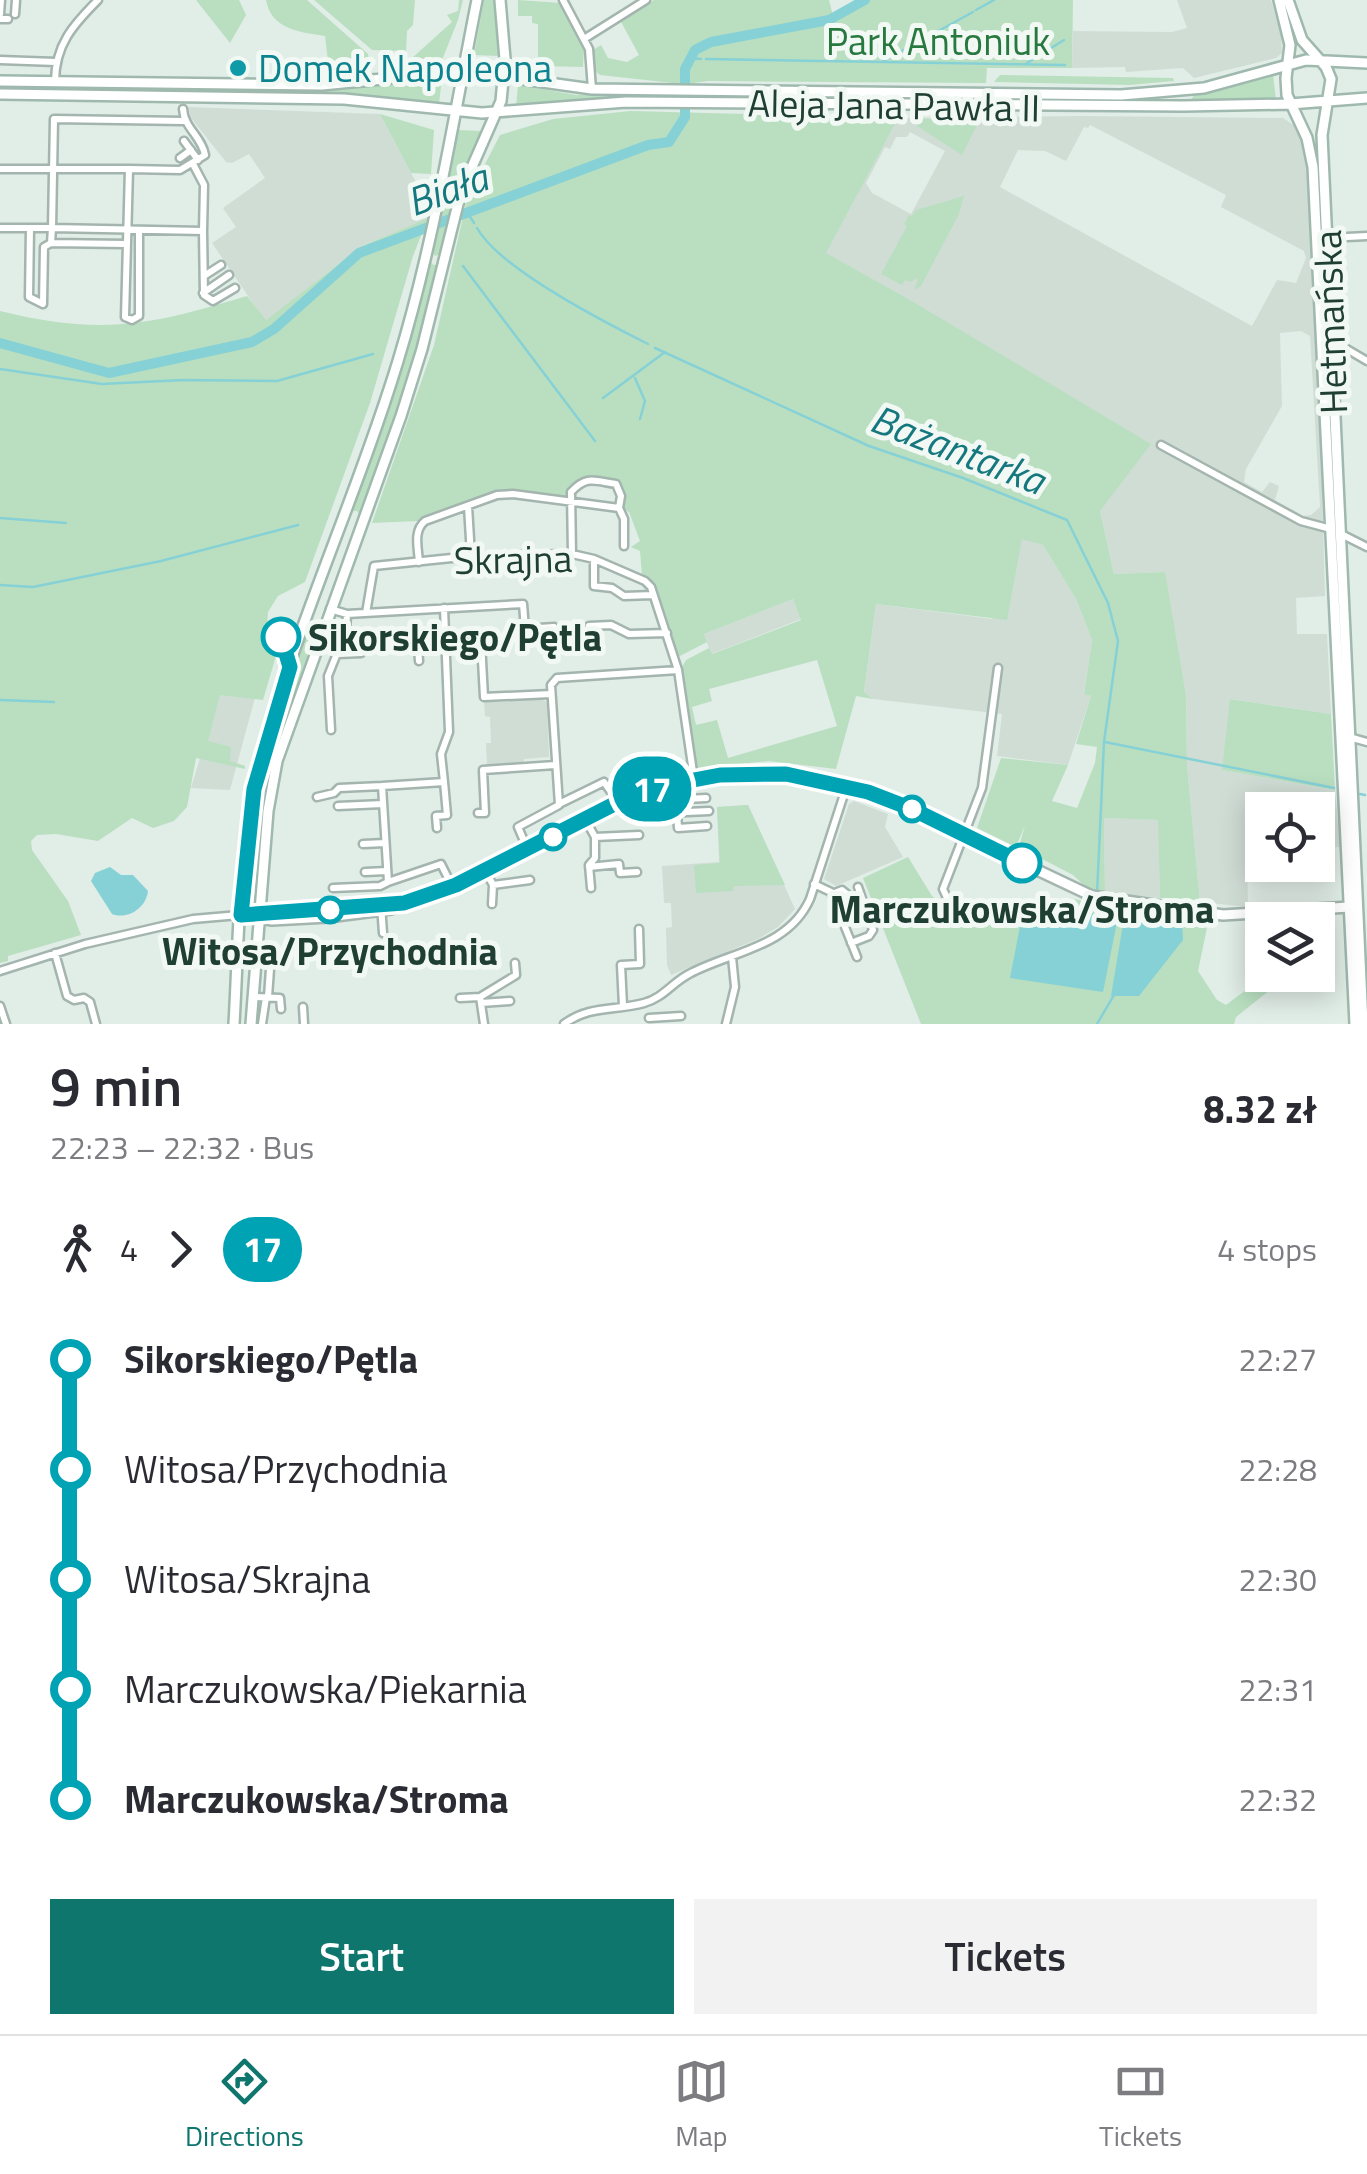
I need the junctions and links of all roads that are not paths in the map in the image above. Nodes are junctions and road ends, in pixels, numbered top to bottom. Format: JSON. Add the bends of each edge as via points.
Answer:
{"nodes":[{"id":1,"x":1,"y":0,"type":"edge"},
{"id":2,"x":16,"y":0,"type":"edge"},
{"id":3,"x":98,"y":0,"type":"edge"},
{"id":4,"x":478,"y":0,"type":"edge"},
{"id":5,"x":500,"y":0,"type":"edge"},
{"id":6,"x":646,"y":0,"type":"edge"},
{"id":7,"x":1278,"y":0,"type":"edge"},
{"id":8,"x":1288,"y":0,"type":"edge"},
{"id":9,"x":567,"y":1,"type":"edge"},
{"id":10,"x":6,"y":16,"type":"edge"},
{"id":11,"x":1289,"y":21,"type":"junction"},
{"id":12,"x":584,"y":39,"type":"junction"},
{"id":13,"x":1318,"y":59,"type":"junction"},
{"id":14,"x":0,"y":60,"type":"edge"},
{"id":15,"x":56,"y":62,"type":"junction"},
{"id":16,"x":1367,"y":63,"type":"edge"},
{"id":17,"x":1287,"y":65,"type":"junction"},
{"id":18,"x":463,"y":71,"type":"junction"},
{"id":19,"x":504,"y":75,"type":"junction"},
{"id":20,"x":0,"y":82,"type":"edge"},
{"id":21,"x":54,"y":82,"type":"junction"},
{"id":22,"x":86,"y":82,"type":"junction"},
{"id":23,"x":592,"y":89,"type":"junction"},
{"id":24,"x":0,"y":94,"type":"edge"},
{"id":25,"x":54,"y":94,"type":"junction"},
{"id":26,"x":1046,"y":94,"type":"junction"},
{"id":27,"x":86,"y":95,"type":"junction"},
{"id":28,"x":1367,"y":98,"type":"edge"},
{"id":29,"x":1327,"y":100,"type":"junction"},
{"id":30,"x":1290,"y":104,"type":"junction"},
{"id":31,"x":1045,"y":106,"type":"junction"},
{"id":32,"x":183,"y":109,"type":"dead end"},
{"id":33,"x":456,"y":112,"type":"junction"},
{"id":34,"x":498,"y":113,"type":"junction"},
{"id":35,"x":184,"y":121,"type":"junction"},
{"id":36,"x":1322,"y":136,"type":"junction"},
{"id":37,"x":1307,"y":138,"type":"junction"},
{"id":38,"x":184,"y":141,"type":"dead end"},
{"id":39,"x":190,"y":150,"type":"junction"},
{"id":40,"x":180,"y":158,"type":"dead end"},
{"id":41,"x":196,"y":162,"type":"junction"},
{"id":42,"x":0,"y":168,"type":"edge"},
{"id":43,"x":54,"y":169,"type":"junction"},
{"id":44,"x":129,"y":170,"type":"junction"},
{"id":45,"x":0,"y":228,"type":"edge"},
{"id":46,"x":30,"y":228,"type":"junction"},
{"id":47,"x":52,"y":228,"type":"junction"},
{"id":48,"x":126,"y":230,"type":"junction"},
{"id":49,"x":138,"y":230,"type":"junction"},
{"id":50,"x":203,"y":231,"type":"junction"},
{"id":51,"x":1367,"y":236,"type":"edge"},
{"id":52,"x":1327,"y":238,"type":"junction"},
{"id":53,"x":51,"y":243,"type":"junction"},
{"id":54,"x":126,"y":244,"type":"junction"},
{"id":55,"x":213,"y":254,"type":"dead end"},
{"id":56,"x":426,"y":256,"type":"junction"},
{"id":57,"x":203,"y":260,"type":"junction"},
{"id":58,"x":445,"y":262,"type":"junction"},
{"id":59,"x":221,"y":265,"type":"dead end"},
{"id":60,"x":202,"y":276,"type":"junction"},
{"id":61,"x":228,"y":276,"type":"dead end"},
{"id":62,"x":235,"y":288,"type":"dead end"},
{"id":63,"x":126,"y":289,"type":"junction"},
{"id":64,"x":139,"y":289,"type":"junction"},
{"id":65,"x":204,"y":292,"type":"junction"},
{"id":66,"x":1345,"y":348,"type":"dead end"},
{"id":67,"x":1367,"y":361,"type":"edge"},
{"id":68,"x":1160,"y":445,"type":"dead end"},
{"id":69,"x":570,"y":501,"type":"junction"},
{"id":70,"x":1334,"y":501,"type":"junction"},
{"id":71,"x":468,"y":506,"type":"junction"},
{"id":72,"x":618,"y":508,"type":"junction"},
{"id":73,"x":343,"y":517,"type":"junction"},
{"id":74,"x":362,"y":524,"type":"junction"},
{"id":75,"x":1331,"y":528,"type":"junction"},
{"id":76,"x":1342,"y":534,"type":"junction"},
{"id":77,"x":624,"y":546,"type":"dead end"},
{"id":78,"x":1367,"y":546,"type":"edge"},
{"id":79,"x":572,"y":554,"type":"junction"},
{"id":80,"x":471,"y":556,"type":"junction"},
{"id":81,"x":594,"y":559,"type":"junction"},
{"id":82,"x":418,"y":562,"type":"junction"},
{"id":83,"x":1338,"y":567,"type":"junction"},
{"id":84,"x":653,"y":594,"type":"junction"},
{"id":85,"x":312,"y":602,"type":"junction"},
{"id":86,"x":444,"y":608,"type":"junction"},
{"id":87,"x":366,"y":612,"type":"junction"},
{"id":88,"x":328,"y":614,"type":"junction"},
{"id":89,"x":347,"y":614,"type":"junction"},
{"id":90,"x":589,"y":626,"type":"dead end"},
{"id":91,"x":554,"y":627,"type":"dead end"},
{"id":92,"x":667,"y":632,"type":"junction"},
{"id":93,"x":344,"y":637,"type":"junction"},
{"id":94,"x":361,"y":637,"type":"dead end"},
{"id":95,"x":505,"y":640,"type":"dead end"},
{"id":96,"x":445,"y":645,"type":"junction"},
{"id":97,"x":361,"y":653,"type":"dead end"},
{"id":98,"x":337,"y":654,"type":"junction"},
{"id":99,"x":420,"y":661,"type":"dead end"},
{"id":100,"x":998,"y":668,"type":"dead end"},
{"id":101,"x":678,"y":670,"type":"junction"},
{"id":102,"x":551,"y":694,"type":"junction"},
{"id":103,"x":331,"y":730,"type":"dead end"},
{"id":104,"x":1348,"y":737,"type":"junction"},
{"id":105,"x":1367,"y":742,"type":"edge"},
{"id":106,"x":277,"y":761,"type":"junction"},
{"id":107,"x":259,"y":764,"type":"junction"},
{"id":108,"x":556,"y":765,"type":"junction"},
{"id":109,"x":689,"y":780,"type":"junction"},
{"id":110,"x":444,"y":782,"type":"junction"},
{"id":111,"x":846,"y":785,"type":"junction"},
{"id":112,"x":382,"y":786,"type":"junction"},
{"id":113,"x":317,"y":797,"type":"dead end"},
{"id":114,"x":706,"y":798,"type":"dead end"},
{"id":115,"x":686,"y":799,"type":"junction"},
{"id":116,"x":618,"y":802,"type":"junction"},
{"id":117,"x":383,"y":804,"type":"junction"},
{"id":118,"x":559,"y":804,"type":"junction"},
{"id":119,"x":338,"y":806,"type":"dead end"},
{"id":120,"x":710,"y":811,"type":"dead end"},
{"id":121,"x":677,"y":812,"type":"junction"},
{"id":122,"x":687,"y":812,"type":"junction"},
{"id":123,"x":478,"y":813,"type":"dead end"},
{"id":124,"x":660,"y":813,"type":"dead end"},
{"id":125,"x":585,"y":820,"type":"junction"},
{"id":126,"x":707,"y":826,"type":"dead end"},
{"id":127,"x":436,"y":828,"type":"dead end"},
{"id":128,"x":639,"y":835,"type":"dead end"},
{"id":129,"x":594,"y":836,"type":"junction"},
{"id":130,"x":965,"y":836,"type":"junction"},
{"id":131,"x":385,"y":842,"type":"junction"},
{"id":132,"x":363,"y":844,"type":"dead end"},
{"id":133,"x":527,"y":848,"type":"junction"},
{"id":134,"x":604,"y":849,"type":"dead end"},
{"id":135,"x":595,"y":850,"type":"junction"},
{"id":136,"x":590,"y":867,"type":"junction"},
{"id":137,"x":245,"y":868,"type":"junction"},
{"id":138,"x":485,"y":870,"type":"junction"},
{"id":139,"x":387,"y":871,"type":"junction"},
{"id":140,"x":365,"y":872,"type":"dead end"},
{"id":141,"x":637,"y":872,"type":"dead end"},
{"id":142,"x":1351,"y":873,"type":"junction"},
{"id":143,"x":262,"y":876,"type":"junction"},
{"id":144,"x":530,"y":880,"type":"dead end"},
{"id":145,"x":388,"y":882,"type":"junction"},
{"id":146,"x":814,"y":884,"type":"junction"},
{"id":147,"x":493,"y":885,"type":"junction"},
{"id":148,"x":452,"y":886,"type":"junction"},
{"id":149,"x":858,"y":887,"type":"dead end"},
{"id":150,"x":332,"y":888,"type":"dead end"},
{"id":151,"x":591,"y":888,"type":"dead end"},
{"id":152,"x":832,"y":894,"type":"junction"},
{"id":153,"x":846,"y":894,"type":"dead end"},
{"id":154,"x":492,"y":904,"type":"dead end"},
{"id":155,"x":1358,"y":906,"type":"edge"},
{"id":156,"x":381,"y":908,"type":"junction"},
{"id":157,"x":968,"y":913,"type":"dead end"},
{"id":158,"x":241,"y":915,"type":"junction"},
{"id":159,"x":260,"y":916,"type":"junction"},
{"id":160,"x":639,"y":929,"type":"dead end"},
{"id":161,"x":383,"y":933,"type":"dead end"},
{"id":162,"x":851,"y":942,"type":"junction"},
{"id":163,"x":55,"y":954,"type":"junction"},
{"id":164,"x":732,"y":956,"type":"junction"},
{"id":165,"x":857,"y":957,"type":"dead end"},
{"id":166,"x":516,"y":963,"type":"dead end"},
{"id":167,"x":270,"y":969,"type":"dead end"},
{"id":168,"x":0,"y":970,"type":"edge"},
{"id":169,"x":263,"y":997,"type":"junction"},
{"id":170,"x":460,"y":998,"type":"dead end"},
{"id":171,"x":480,"y":1000,"type":"junction"},
{"id":172,"x":510,"y":1001,"type":"dead end"},
{"id":173,"x":646,"y":1002,"type":"junction"},
{"id":174,"x":0,"y":1006,"type":"edge"},
{"id":175,"x":623,"y":1006,"type":"junction"},
{"id":176,"x":303,"y":1007,"type":"dead end"},
{"id":177,"x":281,"y":1009,"type":"dead end"},
{"id":178,"x":682,"y":1016,"type":"dead end"},
{"id":179,"x":649,"y":1021,"type":"edge"},
{"id":180,"x":6,"y":1024,"type":"edge"},
{"id":181,"x":96,"y":1024,"type":"edge"},
{"id":182,"x":234,"y":1024,"type":"edge"},
{"id":183,"x":252,"y":1024,"type":"edge"},
{"id":184,"x":262,"y":1024,"type":"edge"},
{"id":185,"x":304,"y":1024,"type":"edge"},
{"id":186,"x":484,"y":1024,"type":"edge"},
{"id":187,"x":564,"y":1024,"type":"edge"},
{"id":188,"x":726,"y":1024,"type":"edge"},
{"id":189,"x":1359,"y":1024,"type":"edge"}],
"edges":[{"from":1,"to":10,"type":"street"},
{"from":2,"to":10,"type":"street"},
{"from":3,"to":15,"type":"street","via":[[68,31]]},
{"from":4,"to":18,"type":"main road"},
{"from":5,"to":19,"type":"main road"},
{"from":6,"to":12,"type":"street"},
{"from":7,"to":11,"type":"main road"},
{"from":8,"to":11,"type":"main road"},
{"from":9,"to":12,"type":"street"},
{"from":11,"to":13,"type":"main road"},
{"from":11,"to":17,"type":"main road"},
{"from":12,"to":23,"type":"street"},
{"from":13,"to":16,"type":"main road","name":"Aleja Jana Pawła II"},
{"from":13,"to":17,"type":"main road","name":"Aleja Jana Pawła II"},
{"from":13,"to":29,"type":"main road","via":[[1330,79]]},
{"from":14,"to":15,"type":"street"},
{"from":15,"to":21,"type":"street"},
{"from":17,"to":26,"type":"main road","name":"Aleja Jana Pawła II","via":[[1194,89]]},
{"from":17,"to":30,"type":"main road"},
{"from":18,"to":19,"type":"main road","name":"Aleja Jana Pawła II"},
{"from":18,"to":22,"type":"main road","via":[[322,85]]},
{"from":18,"to":33,"type":"main road"},
{"from":19,"to":23,"type":"main road","name":"Aleja Jana Pawła II"},
{"from":19,"to":34,"type":"main road"},
{"from":20,"to":21,"type":"main road"},
{"from":21,"to":22,"type":"main road"},
{"from":21,"to":25,"type":"main road"},
{"from":22,"to":27,"type":"main road"},
{"from":23,"to":26,"type":"main road","name":"Aleja Jana Pawła II"},
{"from":24,"to":25,"type":"main road"},
{"from":25,"to":27,"type":"main road"},
{"from":26,"to":31,"type":"main road"},
{"from":27,"to":33,"type":"main road","via":[[344,98]]},
{"from":28,"to":29,"type":"main road","name":"Aleja Jana Pawła II"},
{"from":29,"to":30,"type":"main road","name":"Aleja Jana Pawła II"},
{"from":29,"to":36,"type":"main road","name":"Hetmańska"},
{"from":30,"to":31,"type":"main road","name":"Aleja Jana Pawła II"},
{"from":30,"to":37,"type":"main road","name":"Hetmańska"},
{"from":31,"to":34,"type":"main road","name":"Aleja Jana Pawła II","via":[[679,102]]},
{"from":32,"to":35,"type":"street"},
{"from":33,"to":34,"type":"main road","name":"Aleja Jana Pawła II"},
{"from":33,"to":56,"type":"main road"},
{"from":34,"to":58,"type":"main road","via":[[468,172]]},
{"from":35,"to":41,"type":"street","via":[[204,147]]},
{"from":35,"to":43,"type":"street","via":[[54,118]]},
{"from":36,"to":37,"type":"main road"},
{"from":36,"to":52,"type":"main road","name":"Hetmańska"},
{"from":37,"to":70,"type":"main road","name":"Hetmańska"},
{"from":38,"to":39,"type":"street"},
{"from":39,"to":40,"type":"street"},
{"from":39,"to":41,"type":"street"},
{"from":41,"to":44,"type":"street","via":[[180,170]]},
{"from":41,"to":50,"type":"street","via":[[204,185]]},
{"from":42,"to":43,"type":"street"},
{"from":43,"to":44,"type":"street"},
{"from":43,"to":47,"type":"street"},
{"from":44,"to":48,"type":"street"},
{"from":45,"to":46,"type":"street"},
{"from":46,"to":47,"type":"street"},
{"from":46,"to":53,"type":"street","via":[[29,297],[37,304],[43,304],[44,248]]},
{"from":47,"to":48,"type":"street"},
{"from":47,"to":53,"type":"street"},
{"from":48,"to":49,"type":"street"},
{"from":48,"to":54,"type":"street"},
{"from":49,"to":50,"type":"street"},
{"from":49,"to":64,"type":"street"},
{"from":50,"to":57,"type":"street"},
{"from":51,"to":52,"type":"street"},
{"from":52,"to":70,"type":"main road","name":"Hetmańska"},
{"from":53,"to":54,"type":"street"},
{"from":54,"to":63,"type":"street"},
{"from":55,"to":57,"type":"street"},
{"from":56,"to":58,"type":"main road"},
{"from":56,"to":73,"type":"main road"},
{"from":57,"to":60,"type":"street"},
{"from":58,"to":74,"type":"main road","via":[[412,383]]},
{"from":59,"to":60,"type":"street"},
{"from":60,"to":65,"type":"street"},
{"from":61,"to":65,"type":"street"},
{"from":62,"to":65,"type":"street","via":[[213,301]]},
{"from":63,"to":64,"type":"street"},
{"from":63,"to":64,"type":"street","via":[[126,316],[132,320],[139,316]]},
{"from":66,"to":67,"type":"street"},
{"from":68,"to":75,"type":"street","via":[[1301,521]]},
{"from":69,"to":71,"type":"street","via":[[513,494]]},
{"from":69,"to":72,"type":"street"},
{"from":69,"to":72,"type":"street","via":[[587,480],[616,484]]},
{"from":69,"to":79,"type":"street"},
{"from":70,"to":75,"type":"main road","name":"Hetmańska"},
{"from":70,"to":76,"type":"main road","name":"Hetmańska"},
{"from":71,"to":80,"type":"street"},
{"from":71,"to":82,"type":"street","via":[[418,526]]},
{"from":72,"to":77,"type":"street"},
{"from":73,"to":74,"type":"main road","via":[[356,516]]},
{"from":73,"to":85,"type":"main road"},
{"from":74,"to":88,"type":"main road"},
{"from":75,"to":76,"type":"main road"},
{"from":75,"to":83,"type":"main road","name":"Hetmańska"},
{"from":76,"to":78,"type":"street"},
{"from":76,"to":83,"type":"main road","name":"Hetmańska"},
{"from":79,"to":80,"type":"street","name":"Skrajna"},
{"from":79,"to":81,"type":"street","name":"Skrajna"},
{"from":80,"to":82,"type":"street","name":"Skrajna"},
{"from":81,"to":84,"type":"street","name":"Skrajna","via":[[645,581]]},
{"from":81,"to":84,"type":"street","via":[[594,586],[624,596]]},
{"from":82,"to":87,"type":"street","name":"Skrajna","via":[[374,566]]},
{"from":83,"to":104,"type":"main road","name":"Hetmańska"},
{"from":83,"to":142,"type":"main road","name":"Hetmańska"},
{"from":84,"to":92,"type":"street"},
{"from":85,"to":88,"type":"main road"},
{"from":85,"to":107,"type":"main road"},
{"from":86,"to":87,"type":"street"},
{"from":86,"to":91,"type":"street","via":[[523,604],[524,629]]},
{"from":86,"to":96,"type":"street"},
{"from":87,"to":89,"type":"street"},
{"from":88,"to":89,"type":"street"},
{"from":88,"to":106,"type":"main road"},
{"from":89,"to":93,"type":"street"},
{"from":90,"to":92,"type":"street"},
{"from":92,"to":101,"type":"street"},
{"from":93,"to":94,"type":"street"},
{"from":93,"to":98,"type":"street"},
{"from":95,"to":102,"type":"street","via":[[481,642],[484,698]]},
{"from":96,"to":99,"type":"street","via":[[418,647]]},
{"from":96,"to":110,"type":"street"},
{"from":97,"to":98,"type":"street"},
{"from":98,"to":103,"type":"street","via":[[327,683]]},
{"from":100,"to":130,"type":"street","via":[[984,778]]},
{"from":101,"to":102,"type":"street","via":[[556,678]]},
{"from":101,"to":109,"type":"street"},
{"from":102,"to":108,"type":"street"},
{"from":104,"to":105,"type":"street"},
{"from":104,"to":142,"type":"main road","name":"Hetmańska"},
{"from":106,"to":107,"type":"main road"},
{"from":106,"to":143,"type":"main road"},
{"from":107,"to":137,"type":"main road"},
{"from":108,"to":118,"type":"street"},
{"from":108,"to":123,"type":"street","via":[[482,770],[485,813]]},
{"from":109,"to":111,"type":"main road","via":[[768,774]]},
{"from":109,"to":115,"type":"street"},
{"from":109,"to":116,"type":"main road"},
{"from":110,"to":112,"type":"street"},
{"from":110,"to":127,"type":"street","via":[[447,816],[436,816]]},
{"from":111,"to":130,"type":"main road"},
{"from":111,"to":146,"type":"street"},
{"from":112,"to":113,"type":"street","via":[[339,788]]},
{"from":112,"to":117,"type":"street"},
{"from":114,"to":115,"type":"street"},
{"from":115,"to":122,"type":"street"},
{"from":116,"to":118,"type":"street","via":[[604,782]]},
{"from":116,"to":125,"type":"main road"},
{"from":117,"to":119,"type":"street"},
{"from":117,"to":131,"type":"street"},
{"from":118,"to":133,"type":"street","via":[[518,827]]},
{"from":120,"to":122,"type":"street"},
{"from":121,"to":122,"type":"street"},
{"from":121,"to":124,"type":"street"},
{"from":121,"to":126,"type":"street","via":[[678,828]]},
{"from":125,"to":129,"type":"street"},
{"from":125,"to":133,"type":"main road"},
{"from":128,"to":129,"type":"street"},
{"from":129,"to":135,"type":"street"},
{"from":130,"to":155,"type":"main road","via":[[1092,896],[1223,915]]},
{"from":130,"to":157,"type":"street","via":[[943,892]]},
{"from":131,"to":132,"type":"street"},
{"from":131,"to":139,"type":"street"},
{"from":133,"to":138,"type":"main road"},
{"from":134,"to":135,"type":"street"},
{"from":135,"to":136,"type":"street"},
{"from":136,"to":141,"type":"street","via":[[618,864],[620,874]]},
{"from":136,"to":151,"type":"street"},
{"from":137,"to":143,"type":"main road","via":[[252,877]]},
{"from":137,"to":158,"type":"main road"},
{"from":138,"to":147,"type":"street"},
{"from":138,"to":148,"type":"main road"},
{"from":139,"to":140,"type":"street"},
{"from":139,"to":145,"type":"street"},
{"from":142,"to":155,"type":"main road","name":"Hetmańska"},
{"from":143,"to":159,"type":"main road"},
{"from":144,"to":147,"type":"street"},
{"from":145,"to":148,"type":"street","via":[[442,864]]},
{"from":145,"to":150,"type":"street"},
{"from":146,"to":152,"type":"street"},
{"from":146,"to":164,"type":"street","via":[[790,929]]},
{"from":147,"to":154,"type":"street"},
{"from":148,"to":156,"type":"main road"},
{"from":149,"to":162,"type":"street","via":[[874,930]]},
{"from":152,"to":153,"type":"street"},
{"from":152,"to":162,"type":"street"},
{"from":155,"to":189,"type":"main road","name":"Hetmańska"},
{"from":156,"to":159,"type":"main road"},
{"from":156,"to":161,"type":"street"},
{"from":158,"to":159,"type":"main road"},
{"from":158,"to":163,"type":"street","via":[[200,917]]},
{"from":158,"to":182,"type":"main road"},
{"from":159,"to":169,"type":"main road"},
{"from":160,"to":175,"type":"street","via":[[640,964],[621,965]]},
{"from":162,"to":165,"type":"street"},
{"from":163,"to":168,"type":"street"},
{"from":163,"to":181,"type":"street","via":[[67,996],[90,1002]]},
{"from":164,"to":173,"type":"street"},
{"from":164,"to":188,"type":"street","via":[[735,988]]},
{"from":166,"to":171,"type":"street","via":[[516,975]]},
{"from":167,"to":169,"type":"street"},
{"from":169,"to":177,"type":"street","via":[[280,998]]},
{"from":169,"to":183,"type":"main road"},
{"from":169,"to":184,"type":"street"},
{"from":170,"to":171,"type":"street"},
{"from":171,"to":172,"type":"street"},
{"from":171,"to":186,"type":"street"},
{"from":173,"to":175,"type":"street"},
{"from":173,"to":179,"type":"street"},
{"from":174,"to":180,"type":"street"},
{"from":175,"to":187,"type":"street","via":[[589,1010]]},
{"from":176,"to":185,"type":"street"},
{"from":178,"to":179,"type":"street"}]}
